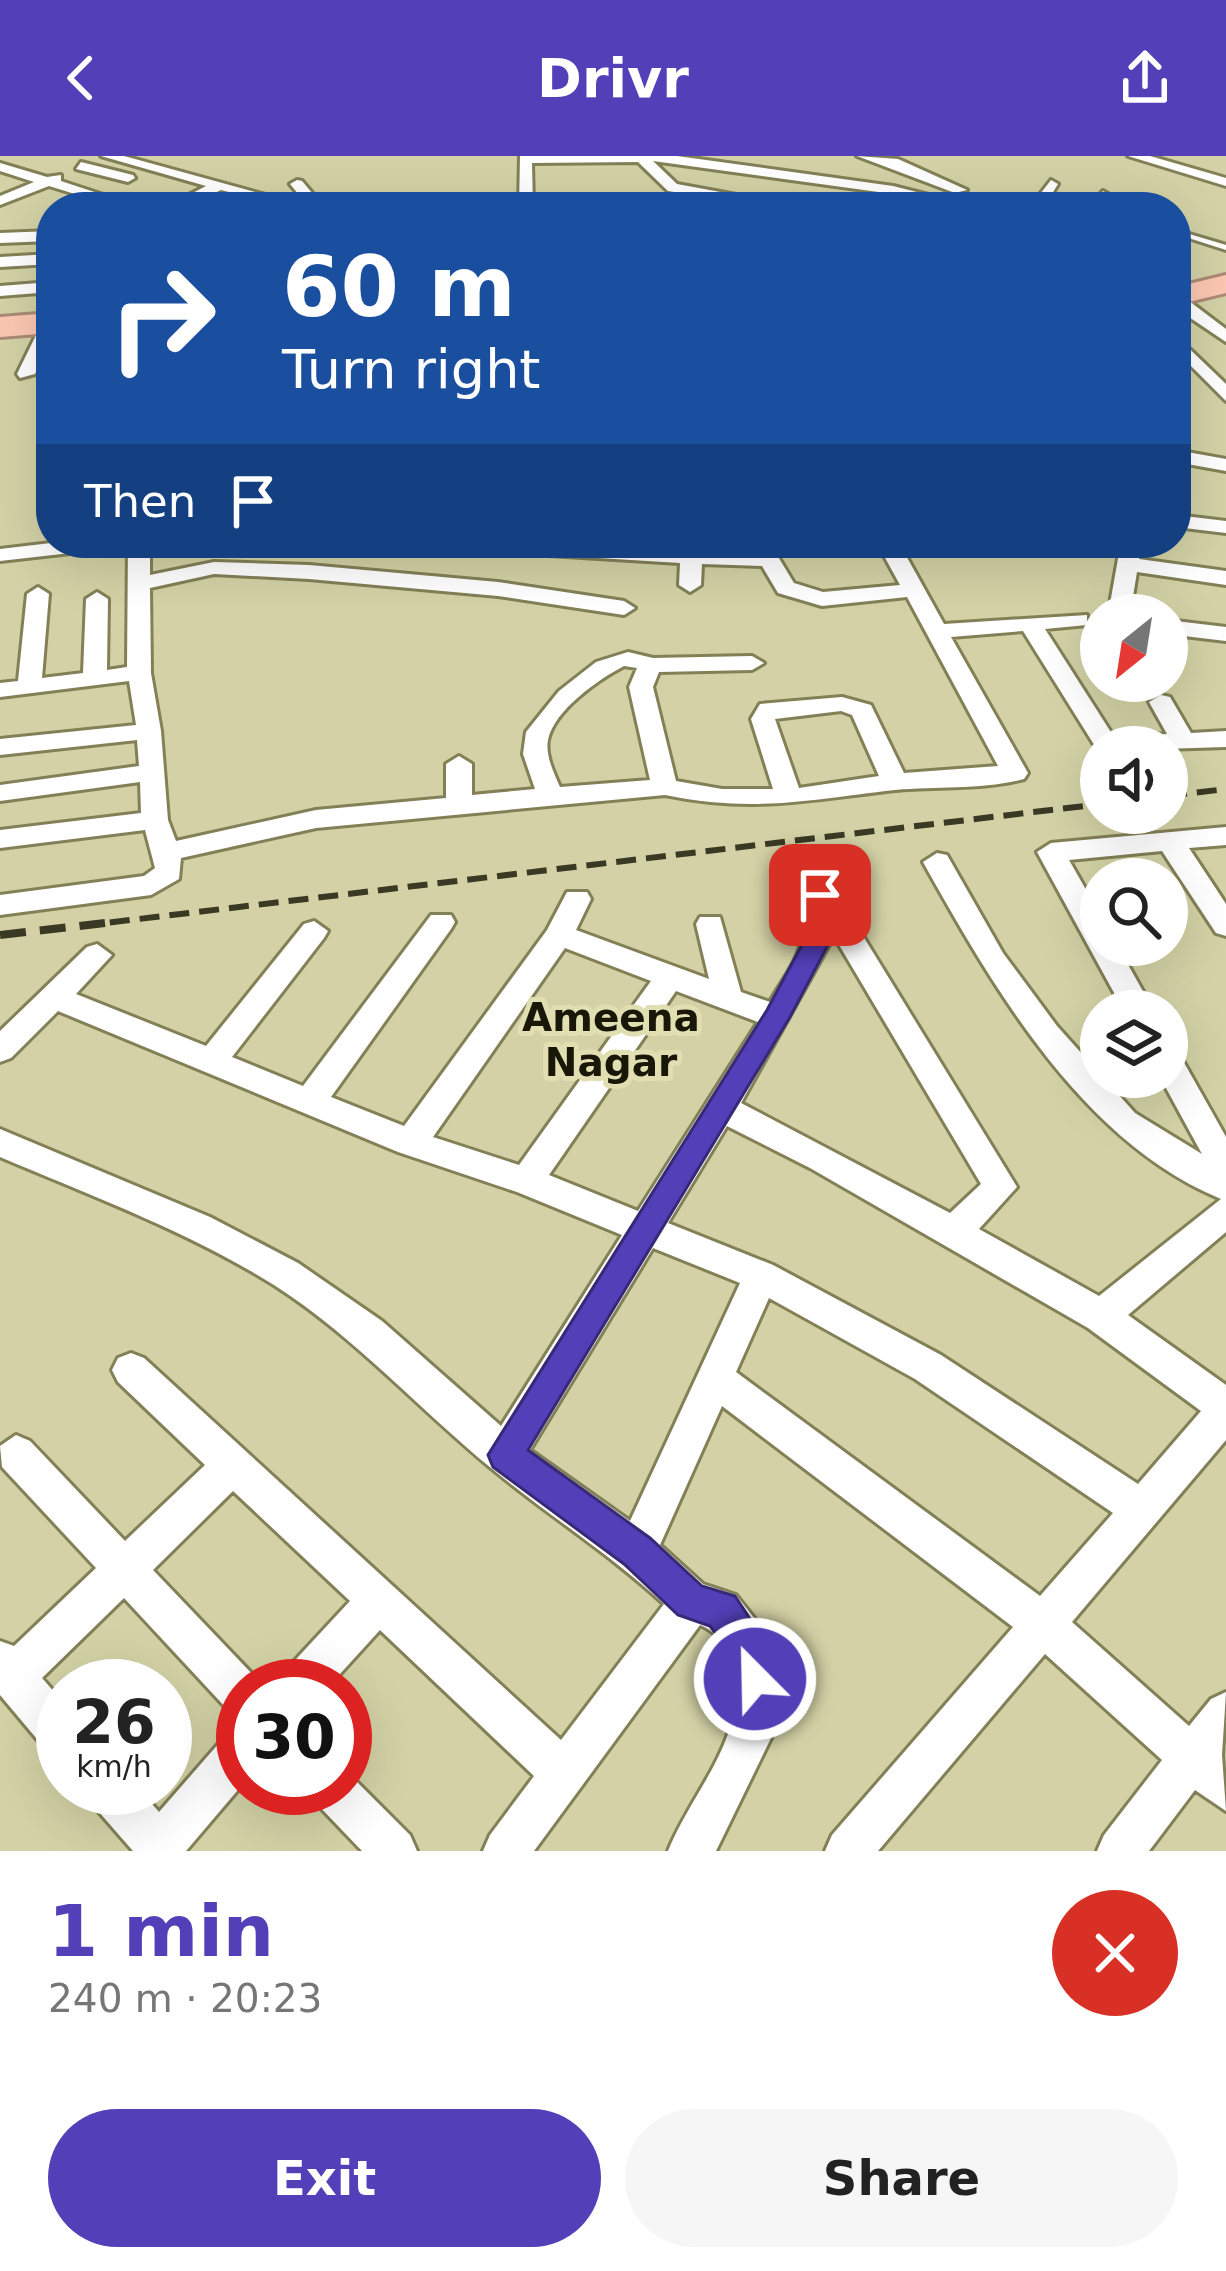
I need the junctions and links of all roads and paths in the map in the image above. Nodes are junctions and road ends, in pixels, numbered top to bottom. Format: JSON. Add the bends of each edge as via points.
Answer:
{"nodes":[{"id":1,"x":106,"y":156,"type":"edge"},
{"id":2,"x":745,"y":156,"type":"edge"},
{"id":3,"x":864,"y":156,"type":"edge"},
{"id":4,"x":1135,"y":156,"type":"edge"},
{"id":5,"x":642,"y":157,"type":"edge"},
{"id":6,"x":182,"y":158,"type":"edge"},
{"id":7,"x":0,"y":166,"type":"edge"},
{"id":8,"x":81,"y":166,"type":"junction"},
{"id":9,"x":729,"y":169,"type":"junction"},
{"id":10,"x":162,"y":170,"type":"junction"},
{"id":11,"x":224,"y":178,"type":"junction"},
{"id":12,"x":50,"y":180,"type":"junction"},
{"id":13,"x":137,"y":180,"type":"junction"},
{"id":14,"x":1226,"y":182,"type":"edge"},
{"id":15,"x":0,"y":183,"type":"edge"},
{"id":16,"x":297,"y":184,"type":"dead end"},
{"id":17,"x":1051,"y":184,"type":"dead end"},
{"id":18,"x":25,"y":190,"type":"junction"},
{"id":19,"x":84,"y":192,"type":"edge"},
{"id":20,"x":106,"y":192,"type":"edge"},
{"id":21,"x":181,"y":192,"type":"edge"},
{"id":22,"x":202,"y":192,"type":"edge"},
{"id":23,"x":259,"y":192,"type":"edge"},
{"id":24,"x":304,"y":192,"type":"edge"},
{"id":25,"x":526,"y":192,"type":"edge"},
{"id":26,"x":701,"y":192,"type":"joint"},
{"id":27,"x":901,"y":192,"type":"edge"},
{"id":28,"x":959,"y":192,"type":"edge"},
{"id":29,"x":1046,"y":192,"type":"edge"},
{"id":30,"x":0,"y":201,"type":"edge"},
{"id":31,"x":36,"y":237,"type":"edge"},
{"id":32,"x":1191,"y":237,"type":"edge"},
{"id":33,"x":0,"y":238,"type":"edge"},
{"id":34,"x":1226,"y":248,"type":"edge"},
{"id":35,"x":36,"y":260,"type":"edge"},
{"id":36,"x":0,"y":262,"type":"edge"},
{"id":37,"x":1226,"y":284,"type":"edge"},
{"id":38,"x":36,"y":288,"type":"edge"},
{"id":39,"x":0,"y":291,"type":"edge"},
{"id":40,"x":1191,"y":297,"type":"edge"},
{"id":41,"x":1226,"y":299,"type":"edge"},
{"id":42,"x":1191,"y":301,"type":"edge"},
{"id":43,"x":1191,"y":311,"type":"edge"},
{"id":44,"x":36,"y":322,"type":"edge"},
{"id":45,"x":0,"y":323,"type":"edge"},
{"id":46,"x":1226,"y":337,"type":"edge"},
{"id":47,"x":36,"y":353,"type":"edge"},
{"id":48,"x":1191,"y":357,"type":"edge"},
{"id":49,"x":26,"y":374,"type":"dead end"},
{"id":50,"x":1226,"y":395,"type":"edge"},
{"id":51,"x":1191,"y":459,"type":"edge"},
{"id":52,"x":1226,"y":465,"type":"edge"},
{"id":53,"x":1191,"y":523,"type":"edge"},
{"id":54,"x":1226,"y":527,"type":"edge"},
{"id":55,"x":36,"y":551,"type":"edge"},
{"id":56,"x":0,"y":555,"type":"edge"},
{"id":57,"x":139,"y":558,"type":"edge"},
{"id":58,"x":690,"y":558,"type":"edge"},
{"id":59,"x":753,"y":558,"type":"edge"},
{"id":60,"x":896,"y":558,"type":"edge"},
{"id":61,"x":1128,"y":558,"type":"edge"},
{"id":62,"x":1151,"y":558,"type":"edge"},
{"id":63,"x":1226,"y":578,"type":"edge"},
{"id":64,"x":138,"y":584,"type":"junction"},
{"id":65,"x":691,"y":586,"type":"dead end"},
{"id":66,"x":914,"y":590,"type":"junction"},
{"id":67,"x":38,"y":594,"type":"dead end"},
{"id":68,"x":1122,"y":594,"type":"edge"},
{"id":69,"x":98,"y":599,"type":"dead end"},
{"id":70,"x":624,"y":608,"type":"dead end"},
{"id":71,"x":1079,"y":620,"type":"dead end"},
{"id":72,"x":1032,"y":627,"type":"junction"},
{"id":73,"x":1188,"y":629,"type":"edge"},
{"id":74,"x":939,"y":631,"type":"junction"},
{"id":75,"x":1226,"y":634,"type":"edge"},
{"id":76,"x":752,"y":663,"type":"dead end"},
{"id":77,"x":650,"y":665,"type":"junction"},
{"id":78,"x":139,"y":674,"type":"junction"},
{"id":79,"x":95,"y":680,"type":"junction"},
{"id":80,"x":28,"y":687,"type":"junction"},
{"id":81,"x":0,"y":690,"type":"edge"},
{"id":82,"x":1161,"y":702,"type":"dead end"},
{"id":83,"x":66,"y":710,"type":"junction"},
{"id":84,"x":1094,"y":726,"type":"edge"},
{"id":85,"x":1175,"y":726,"type":"edge"},
{"id":86,"x":149,"y":731,"type":"junction"},
{"id":87,"x":1226,"y":739,"type":"edge"},
{"id":88,"x":1188,"y":742,"type":"edge"},
{"id":89,"x":0,"y":747,"type":"edge"},
{"id":90,"x":459,"y":764,"type":"dead end"},
{"id":91,"x":152,"y":772,"type":"junction"},
{"id":92,"x":895,"y":782,"type":"junction"},
{"id":93,"x":665,"y":787,"type":"junction"},
{"id":94,"x":0,"y":793,"type":"edge"},
{"id":95,"x":550,"y":796,"type":"junction"},
{"id":96,"x":789,"y":797,"type":"junction"},
{"id":97,"x":459,"y":806,"type":"junction"},
{"id":98,"x":155,"y":820,"type":"junction"},
{"id":99,"x":1226,"y":836,"type":"edge"},
{"id":100,"x":0,"y":839,"type":"edge"},
{"id":101,"x":1169,"y":840,"type":"junction"},
{"id":102,"x":167,"y":852,"type":"junction"},
{"id":103,"x":937,"y":862,"type":"dead end"},
{"id":104,"x":3,"y":898,"type":"edge"},
{"id":105,"x":577,"y":898,"type":"dead end"},
{"id":106,"x":1080,"y":904,"type":"edge"},
{"id":107,"x":442,"y":922,"type":"dead end"},
{"id":108,"x":710,"y":924,"type":"dead end"},
{"id":109,"x":1226,"y":926,"type":"edge"},
{"id":110,"x":314,"y":932,"type":"dead end"},
{"id":111,"x":559,"y":935,"type":"junction"},
{"id":112,"x":97,"y":955,"type":"dead end"},
{"id":113,"x":670,"y":977,"type":"junction"},
{"id":114,"x":54,"y":997,"type":"junction"},
{"id":115,"x":728,"y":999,"type":"junction"},
{"id":116,"x":777,"y":1017,"type":"junction"},
{"id":117,"x":0,"y":1050,"type":"edge"},
{"id":118,"x":211,"y":1062,"type":"junction"},
{"id":119,"x":1187,"y":1098,"type":"edge"},
{"id":120,"x":309,"y":1102,"type":"junction"},
{"id":121,"x":721,"y":1108,"type":"junction"},
{"id":122,"x":0,"y":1142,"type":"edge"},
{"id":123,"x":410,"y":1143,"type":"junction"},
{"id":124,"x":1226,"y":1168,"type":"edge"},
{"id":125,"x":526,"y":1181,"type":"junction"},
{"id":126,"x":1226,"y":1187,"type":"edge"},
{"id":127,"x":1226,"y":1212,"type":"edge"},
{"id":128,"x":642,"y":1228,"type":"junction"},
{"id":129,"x":954,"y":1232,"type":"junction"},
{"id":130,"x":761,"y":1276,"type":"junction"},
{"id":131,"x":1101,"y":1316,"type":"junction"},
{"id":132,"x":131,"y":1370,"type":"dead end"},
{"id":133,"x":716,"y":1379,"type":"junction"},
{"id":134,"x":1226,"y":1409,"type":"edge"},
{"id":135,"x":16,"y":1454,"type":"dead end"},
{"id":136,"x":506,"y":1455,"type":"junction"},
{"id":137,"x":233,"y":1465,"type":"junction"},
{"id":138,"x":1143,"y":1510,"type":"junction"},
{"id":139,"x":637,"y":1551,"type":"junction"},
{"id":140,"x":124,"y":1569,"type":"junction"},
{"id":141,"x":378,"y":1600,"type":"junction"},
{"id":142,"x":692,"y":1602,"type":"junction"},
{"id":143,"x":1041,"y":1622,"type":"junction"},
{"id":144,"x":324,"y":1659,"type":"edge"},
{"id":145,"x":216,"y":1666,"type":"edge"},
{"id":146,"x":7,"y":1670,"type":"edge"},
{"id":147,"x":36,"y":1704,"type":"edge"},
{"id":148,"x":1226,"y":1714,"type":"edge"},
{"id":149,"x":1191,"y":1759,"type":"junction"},
{"id":150,"x":565,"y":1774,"type":"junction"},
{"id":151,"x":216,"y":1783,"type":"edge"},
{"id":152,"x":1226,"y":1788,"type":"edge"},
{"id":153,"x":131,"y":1815,"type":"edge"},
{"id":154,"x":359,"y":1815,"type":"edge"},
{"id":155,"x":161,"y":1849,"type":"edge"},
{"id":156,"x":394,"y":1851,"type":"edge"},
{"id":157,"x":506,"y":1851,"type":"edge"},
{"id":158,"x":691,"y":1851,"type":"edge"},
{"id":159,"x":848,"y":1851,"type":"edge"},
{"id":160,"x":1120,"y":1851,"type":"edge"}],
"edges":[{"from":1,"to":8,"type":"street"},
{"from":1,"to":10,"type":"street"},
{"from":2,"to":9,"type":"street"},
{"from":3,"to":28,"type":"street"},
{"from":4,"to":14,"type":"street"},
{"from":5,"to":9,"type":"street"},
{"from":5,"to":25,"type":"street","via":[[525,159]]},
{"from":5,"to":26,"type":"street","via":[[673,188]]},
{"from":6,"to":10,"type":"street"},
{"from":6,"to":11,"type":"street"},
{"from":7,"to":12,"type":"street"},
{"from":8,"to":12,"type":"street"},
{"from":8,"to":13,"type":"street"},
{"from":9,"to":26,"type":"street"},
{"from":9,"to":27,"type":"street"},
{"from":10,"to":11,"type":"street"},
{"from":10,"to":13,"type":"street"},
{"from":11,"to":22,"type":"street"},
{"from":11,"to":23,"type":"street"},
{"from":12,"to":18,"type":"street"},
{"from":12,"to":19,"type":"street"},
{"from":13,"to":20,"type":"street"},
{"from":13,"to":21,"type":"street"},
{"from":15,"to":18,"type":"street"},
{"from":16,"to":24,"type":"street"},
{"from":17,"to":29,"type":"street"},
{"from":18,"to":30,"type":"street"},
{"from":31,"to":33,"type":"street"},
{"from":32,"to":34,"type":"lane"},
{"from":35,"to":36,"type":"street"},
{"from":37,"to":40,"type":"highway"},
{"from":38,"to":39,"type":"street"},
{"from":41,"to":42,"type":"highway"},
{"from":43,"to":46,"type":"street"},
{"from":44,"to":45,"type":"highway"},
{"from":47,"to":49,"type":"street"},
{"from":48,"to":50,"type":"street"},
{"from":51,"to":52,"type":"street"},
{"from":53,"to":54,"type":"street"},
{"from":55,"to":56,"type":"street"},
{"from":57,"to":64,"type":"street"},
{"from":58,"to":65,"type":"street"},
{"from":59,"to":66,"type":"street","via":[[769,560],[786,589],[822,599]]},
{"from":60,"to":66,"type":"street"},
{"from":61,"to":68,"type":"street"},
{"from":62,"to":63,"type":"street"},
{"from":64,"to":70,"type":"street","via":[[214,568],[286,571]]},
{"from":64,"to":78,"type":"street"},
{"from":66,"to":74,"type":"street"},
{"from":67,"to":80,"type":"street"},
{"from":69,"to":79,"type":"street"},
{"from":71,"to":72,"type":"street"},
{"from":72,"to":74,"type":"street"},
{"from":72,"to":84,"type":"street"},
{"from":73,"to":75,"type":"street"},
{"from":74,"to":92,"type":"street","via":[[1015,773]]},
{"from":76,"to":77,"type":"street"},
{"from":77,"to":93,"type":"street","via":[[641,687]]},
{"from":77,"to":95,"type":"street","via":[[616,660],[545,723],[534,746]]},
{"from":78,"to":79,"type":"street"},
{"from":78,"to":86,"type":"street"},
{"from":79,"to":83,"type":"street"},
{"from":80,"to":81,"type":"street"},
{"from":80,"to":83,"type":"street"},
{"from":82,"to":85,"type":"street"},
{"from":83,"to":86,"type":"street"},
{"from":83,"to":89,"type":"street"},
{"from":86,"to":91,"type":"street"},
{"from":87,"to":88,"type":"street"},
{"from":90,"to":97,"type":"street"},
{"from":91,"to":94,"type":"street"},
{"from":91,"to":98,"type":"street"},
{"from":92,"to":96,"type":"street"},
{"from":92,"to":96,"type":"street","via":[[862,710],[769,710],[764,718]]},
{"from":93,"to":95,"type":"street"},
{"from":93,"to":96,"type":"street","via":[[722,798]]},
{"from":95,"to":97,"type":"street"},
{"from":97,"to":102,"type":"street","via":[[316,819]]},
{"from":98,"to":100,"type":"street"},
{"from":98,"to":102,"type":"street"},
{"from":99,"to":101,"type":"street"},
{"from":101,"to":106,"type":"street","via":[[1051,852]]},
{"from":101,"to":109,"type":"street"},
{"from":102,"to":104,"type":"street","via":[[169,872],[158,884]]},
{"from":103,"to":126,"type":"street","via":[[993,961],[1061,1052],[1124,1122]]},
{"from":105,"to":111,"type":"street"},
{"from":107,"to":120,"type":"street"},
{"from":108,"to":115,"type":"street"},
{"from":110,"to":118,"type":"street"},
{"from":111,"to":113,"type":"street"},
{"from":111,"to":123,"type":"street"},
{"from":112,"to":114,"type":"street"},
{"from":113,"to":115,"type":"street"},
{"from":113,"to":125,"type":"street"},
{"from":114,"to":117,"type":"street"},
{"from":114,"to":118,"type":"street"},
{"from":115,"to":116,"type":"street"},
{"from":116,"to":121,"type":"street"},
{"from":116,"to":129,"type":"street","via":[[816,943],[812,900],[820,895],[1000,1187]]},
{"from":118,"to":120,"type":"street"},
{"from":119,"to":124,"type":"street"},
{"from":120,"to":123,"type":"street"},
{"from":121,"to":128,"type":"street"},
{"from":121,"to":129,"type":"street"},
{"from":122,"to":136,"type":"street","via":[[286,1274],[369,1333]]},
{"from":123,"to":125,"type":"street"},
{"from":125,"to":128,"type":"street"},
{"from":127,"to":131,"type":"street"},
{"from":128,"to":130,"type":"street"},
{"from":128,"to":136,"type":"street"},
{"from":129,"to":131,"type":"street"},
{"from":130,"to":133,"type":"street"},
{"from":130,"to":138,"type":"street","via":[[928,1367]]},
{"from":131,"to":134,"type":"street"},
{"from":132,"to":137,"type":"street"},
{"from":133,"to":139,"type":"street"},
{"from":133,"to":143,"type":"street"},
{"from":134,"to":138,"type":"street"},
{"from":135,"to":140,"type":"street"},
{"from":136,"to":139,"type":"street"},
{"from":137,"to":140,"type":"street"},
{"from":137,"to":141,"type":"street"},
{"from":138,"to":143,"type":"street"},
{"from":139,"to":142,"type":"street"},
{"from":140,"to":145,"type":"street"},
{"from":140,"to":146,"type":"street"},
{"from":141,"to":144,"type":"street"},
{"from":141,"to":150,"type":"street"},
{"from":142,"to":150,"type":"street"},
{"from":142,"to":158,"type":"street","via":[[722,1610],[747,1643],[755,1679],[750,1736]]},
{"from":143,"to":149,"type":"street"},
{"from":143,"to":159,"type":"street"},
{"from":146,"to":147,"type":"street"},
{"from":148,"to":149,"type":"street"},
{"from":149,"to":152,"type":"street"},
{"from":149,"to":160,"type":"street"},
{"from":150,"to":157,"type":"street"},
{"from":151,"to":155,"type":"street"},
{"from":153,"to":155,"type":"street"},
{"from":154,"to":156,"type":"street"}]}
